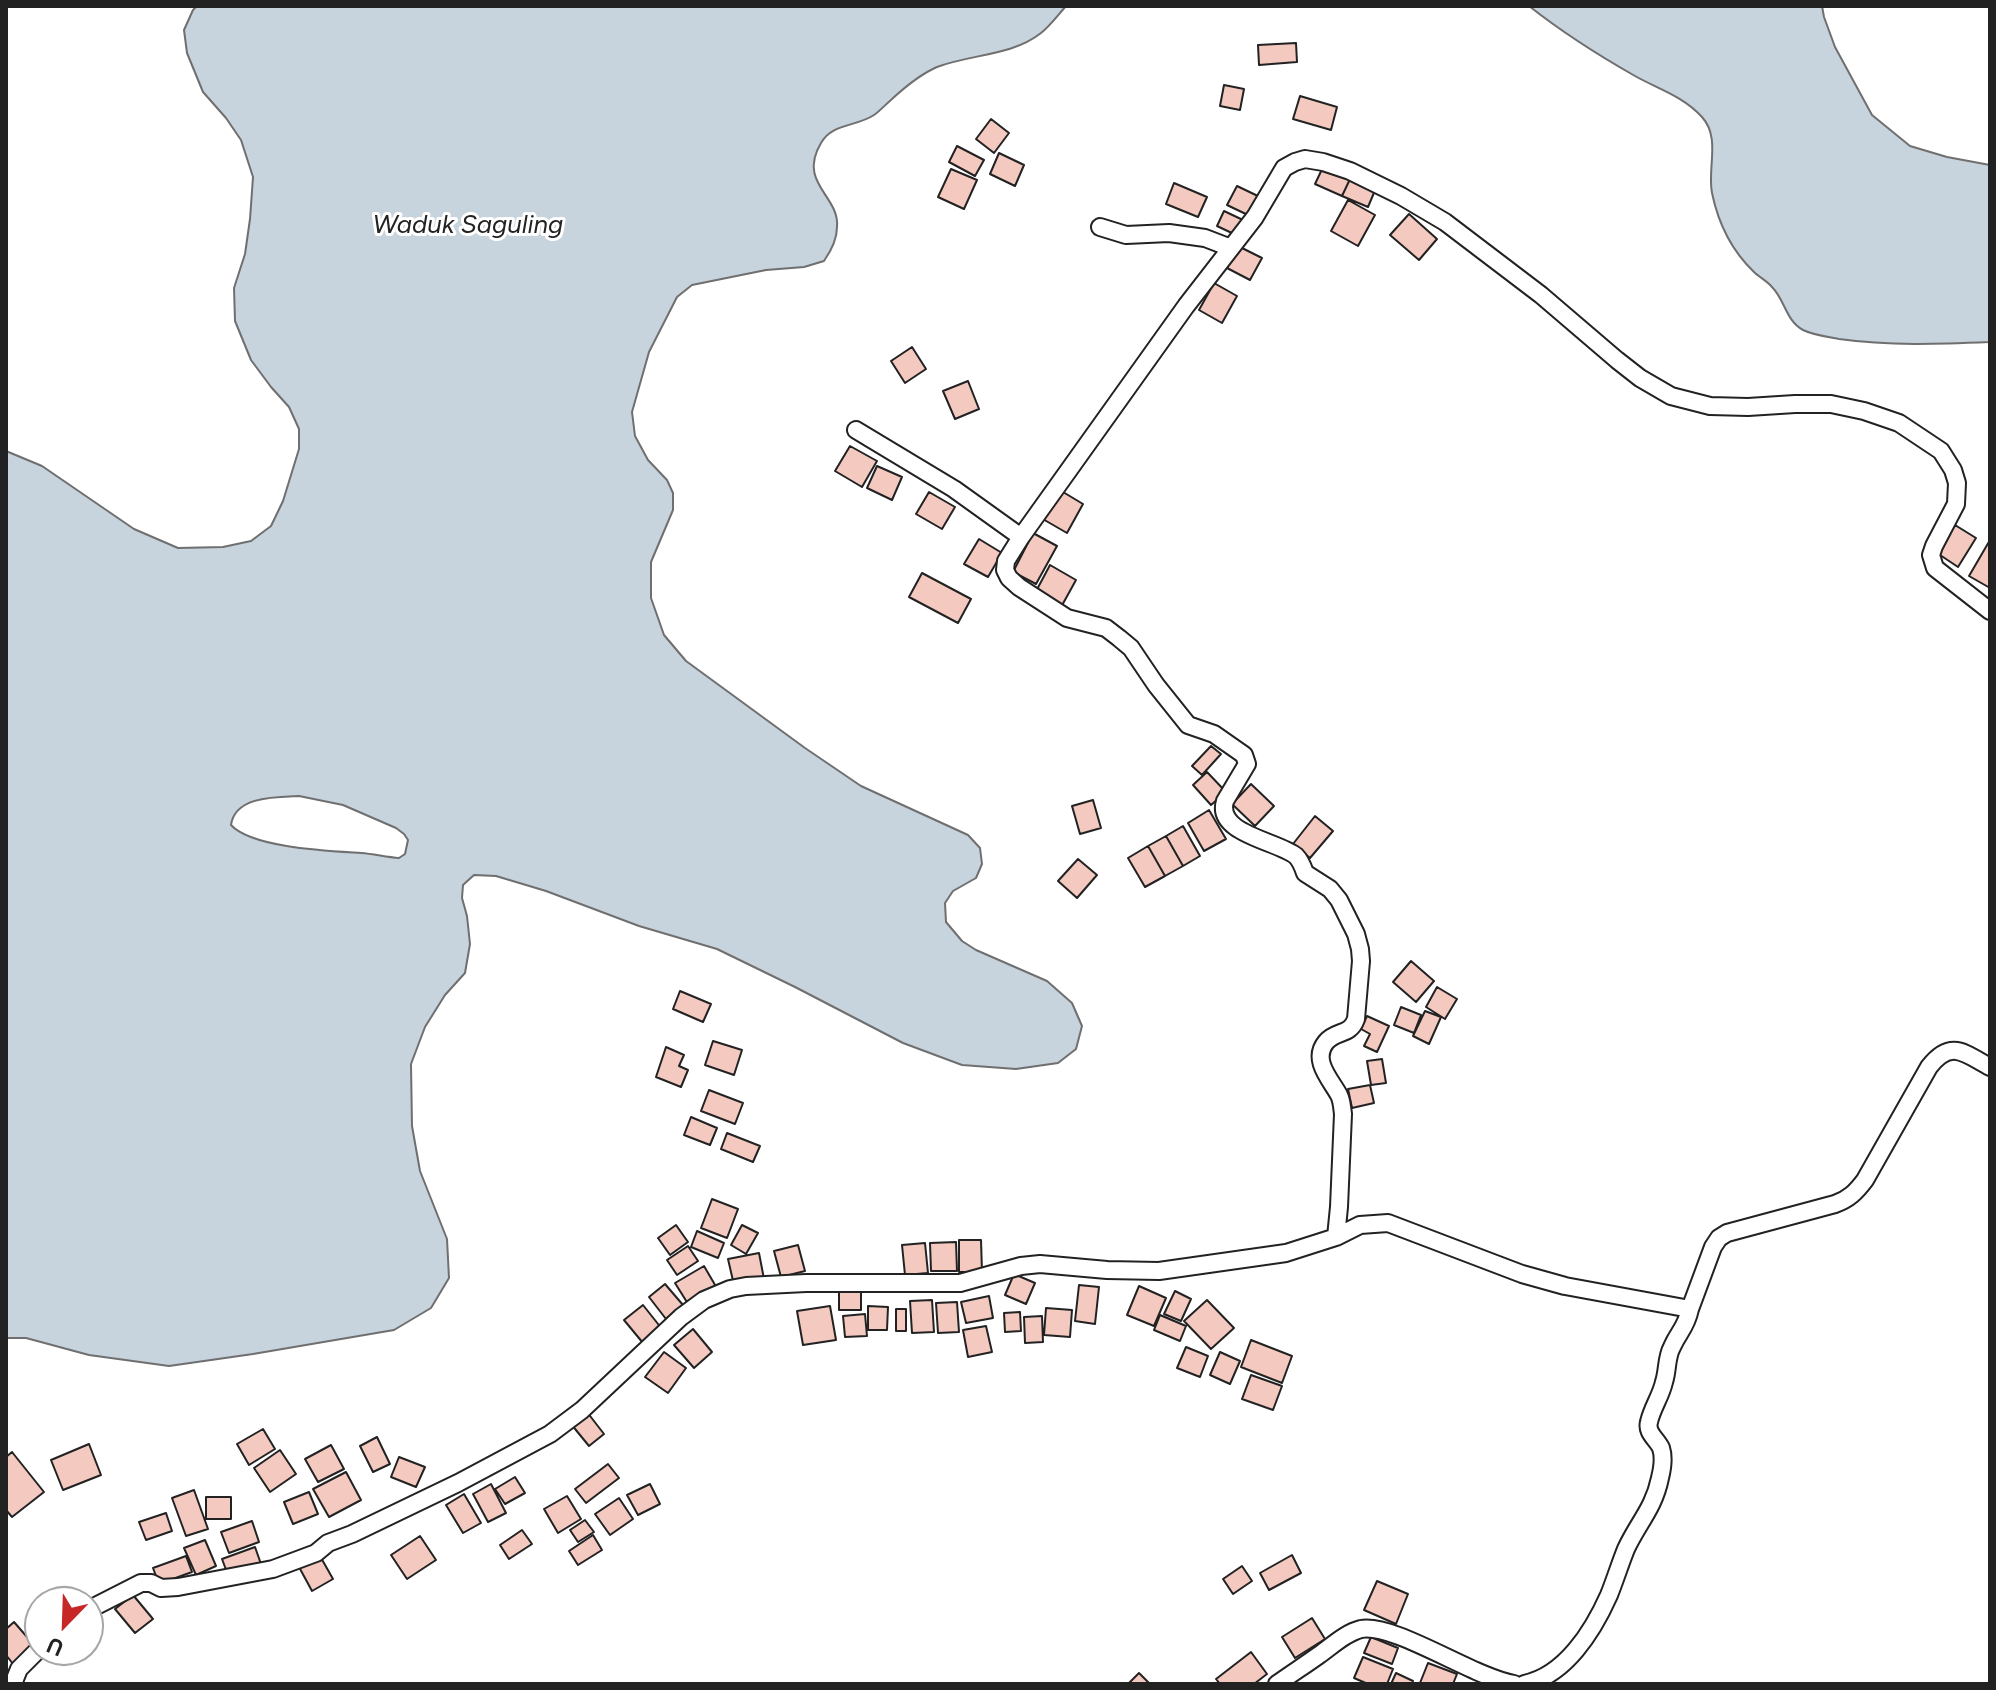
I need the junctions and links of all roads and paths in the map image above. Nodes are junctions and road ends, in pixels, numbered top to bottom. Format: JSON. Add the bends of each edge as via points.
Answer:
{"nodes":[{"id":1,"x":1100,"y":227,"type":"dead end"},
{"id":2,"x":1231,"y":248,"type":"junction"},
{"id":3,"x":856,"y":430,"type":"dead end"},
{"id":4,"x":1021,"y":537,"type":"junction"},
{"id":5,"x":1990,"y":611,"type":"edge"},
{"id":6,"x":1990,"y":1067,"type":"edge"},
{"id":7,"x":1336,"y":1237,"type":"junction"},
{"id":8,"x":1690,"y":1309,"type":"junction"},
{"id":9,"x":104,"y":1602,"type":"edge"},
{"id":10,"x":24,"y":1664,"type":"edge"},
{"id":11,"x":13,"y":1684,"type":"edge"},
{"id":12,"x":1277,"y":1684,"type":"edge"},
{"id":13,"x":1514,"y":1684,"type":"edge"},
{"id":14,"x":1524,"y":1684,"type":"edge"}],
"edges":[{"from":1,"to":2,"type":"street","via":[[1126,235],[1205,238]]},
{"from":2,"to":4,"type":"street"},
{"from":2,"to":5,"type":"street","via":[[1284,168],[1305,159],[1323,162],[1445,222],[1640,378],[1671,396],[1710,406],[1831,404],[1899,423],[1941,451],[1957,483],[1956,504],[1934,546],[1932,563]]},
{"from":3,"to":4,"type":"street"},
{"from":4,"to":7,"type":"street","via":[[1006,561],[1009,578],[1067,618],[1106,628],[1131,648],[1188,725],[1209,731],[1244,755],[1247,764],[1225,801],[1225,815],[1245,833],[1295,855],[1307,876],[1339,900],[1356,934],[1361,961],[1355,1024],[1322,1049],[1325,1075],[1341,1098],[1343,1114]]},
{"from":6,"to":8,"type":"street","via":[[1952,1050],[1937,1057],[1857,1191],[1835,1204],[1719,1238]]},
{"from":7,"to":8,"type":"street","via":[[1360,1225],[1388,1223],[1522,1274]]},
{"from":7,"to":9,"type":"street","via":[[1286,1253],[1159,1271],[1040,1264],[960,1283],[806,1283],[730,1289],[681,1317],[550,1434],[467,1479],[273,1569],[178,1587],[141,1583]]},
{"from":8,"to":14,"type":"street","via":[[1670,1349],[1665,1381],[1649,1421],[1662,1453],[1654,1502],[1591,1628],[1559,1668]]},
{"from":10,"to":11,"type":"street"},
{"from":12,"to":13,"type":"street","via":[[1344,1636],[1376,1629]]}]}
